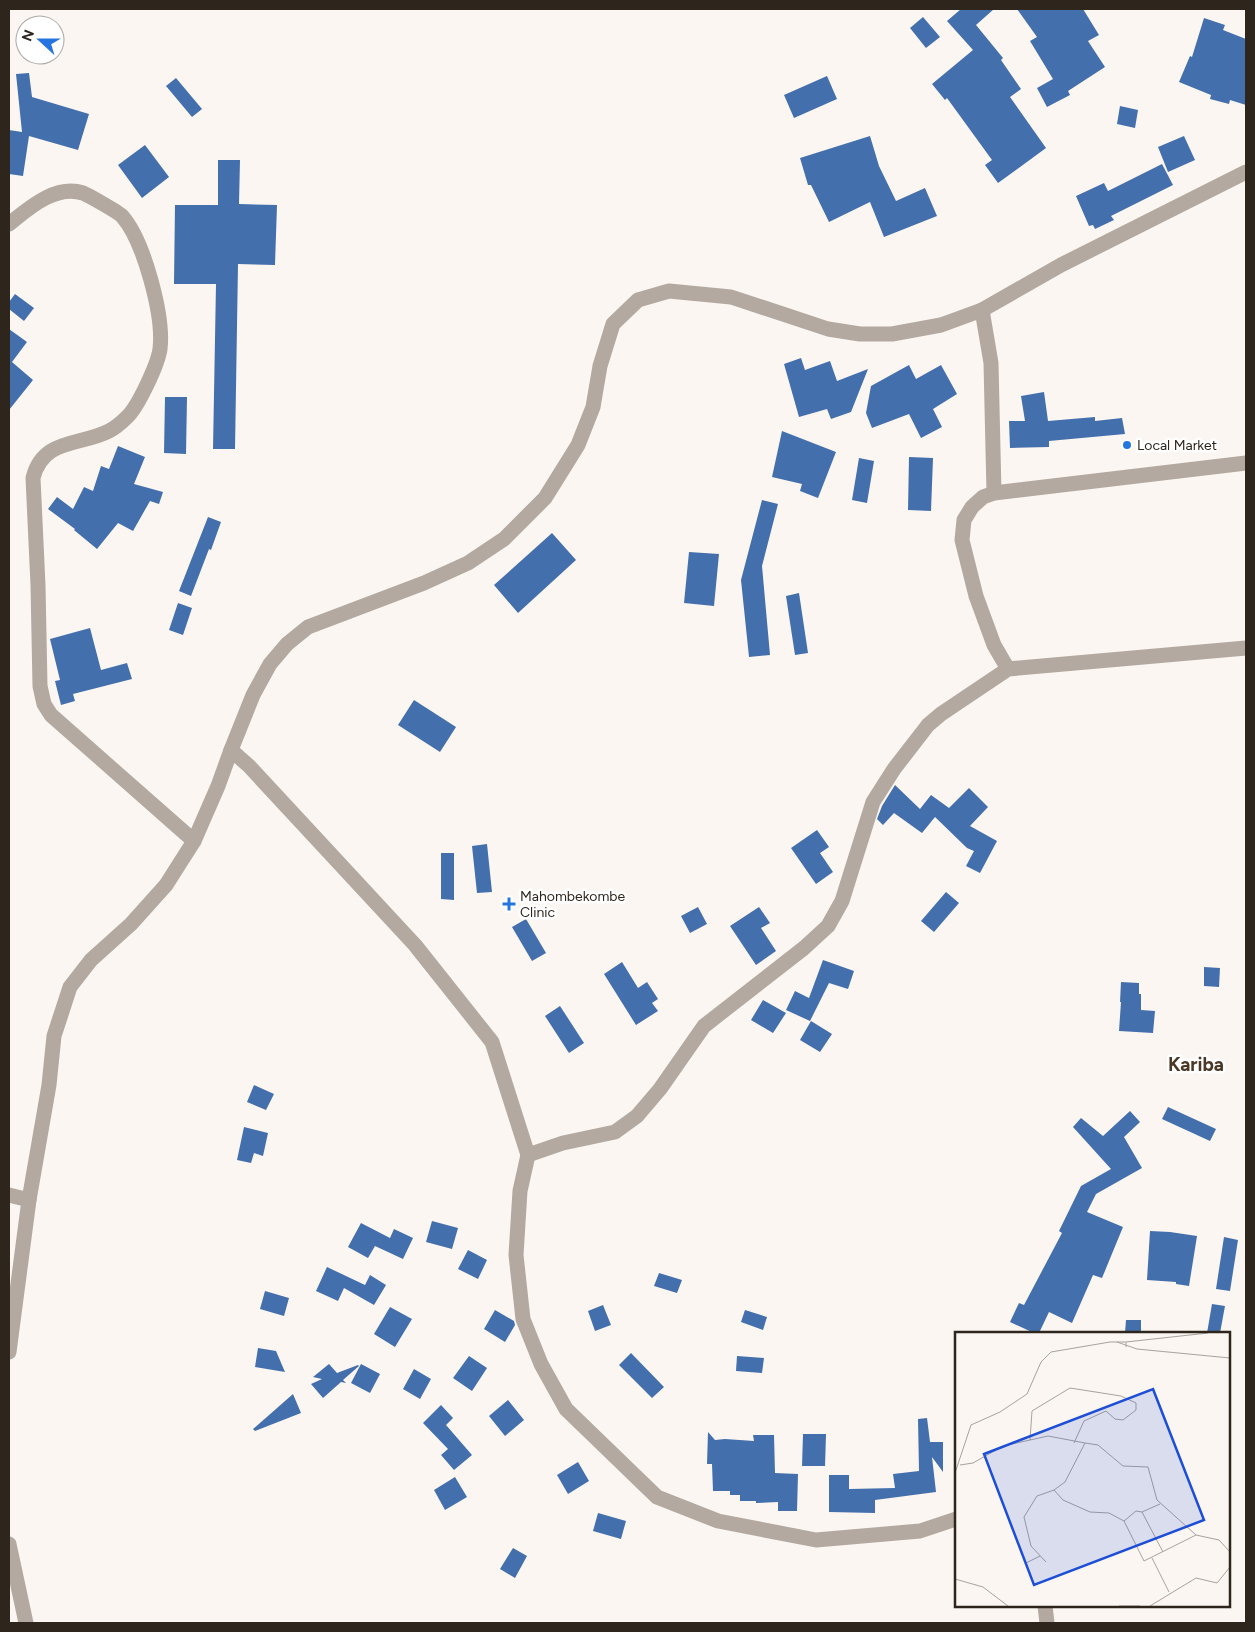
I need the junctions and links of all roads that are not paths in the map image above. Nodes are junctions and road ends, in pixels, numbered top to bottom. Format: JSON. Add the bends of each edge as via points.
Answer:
{"nodes":[{"id":1,"x":1246,"y":172,"type":"edge"},
{"id":2,"x":9,"y":224,"type":"edge"},
{"id":3,"x":982,"y":310,"type":"junction"},
{"id":4,"x":1246,"y":462,"type":"edge"},
{"id":5,"x":994,"y":493,"type":"junction"},
{"id":6,"x":1246,"y":648,"type":"edge"},
{"id":7,"x":1008,"y":669,"type":"junction"},
{"id":8,"x":231,"y":750,"type":"junction"},
{"id":9,"x":194,"y":841,"type":"junction"},
{"id":10,"x":528,"y":1155,"type":"junction"},
{"id":11,"x":9,"y":1195,"type":"edge"},
{"id":12,"x":29,"y":1200,"type":"junction"},
{"id":13,"x":9,"y":1352,"type":"edge"},
{"id":14,"x":955,"y":1519,"type":"edge"},
{"id":15,"x":9,"y":1544,"type":"edge"},
{"id":16,"x":1045,"y":1607,"type":"edge"},
{"id":17,"x":26,"y":1623,"type":"edge"},
{"id":18,"x":1047,"y":1623,"type":"edge"}],
"edges":[{"from":1,"to":3,"type":"street","via":[[1061,265]]},
{"from":2,"to":9,"type":"street","via":[[36,203],[62,192],[82,193],[121,215],[136,239],[155,292],[160,350],[140,398],[128,417],[110,431],[52,450],[36,466],[33,478],[40,686],[44,704],[51,715]]},
{"from":3,"to":5,"type":"street","via":[[991,363]]},
{"from":3,"to":8,"type":"street","via":[[941,325],[892,334],[860,334],[828,329],[731,297],[669,292],[638,300],[613,324],[592,407],[578,445],[545,498],[504,538],[468,563],[308,627],[270,664],[253,695]]},
{"from":4,"to":5,"type":"street"},
{"from":5,"to":7,"type":"street","via":[[983,497],[972,507],[964,520],[962,540],[976,596],[994,645]]},
{"from":6,"to":7,"type":"street"},
{"from":7,"to":10,"type":"street","via":[[941,714],[894,769],[873,802],[842,901],[828,926],[704,1026],[638,1116],[615,1132]]},
{"from":8,"to":9,"type":"street"},
{"from":8,"to":10,"type":"street","via":[[415,945],[492,1042]]},
{"from":9,"to":12,"type":"street","via":[[166,885],[131,924],[91,960],[70,987],[54,1036]]},
{"from":10,"to":14,"type":"street","via":[[520,1191],[516,1255],[523,1319],[541,1364],[566,1409],[657,1496],[718,1521],[816,1540],[920,1531]]},
{"from":11,"to":12,"type":"street"},
{"from":12,"to":13,"type":"street"},
{"from":15,"to":17,"type":"street"},
{"from":16,"to":18,"type":"street"}]}
